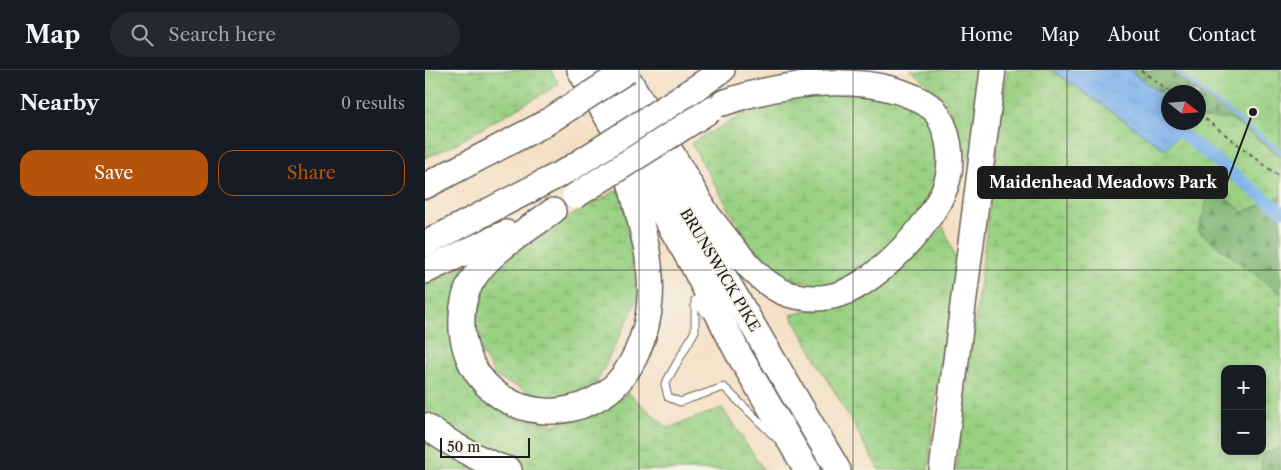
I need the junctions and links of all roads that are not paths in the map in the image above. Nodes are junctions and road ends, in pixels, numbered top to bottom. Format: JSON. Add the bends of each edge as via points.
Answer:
{"nodes":[{"id":1,"x":580,"y":70,"type":"edge"},
{"id":2,"x":596,"y":70,"type":"edge"},
{"id":3,"x":602,"y":70,"type":"edge"},
{"id":4,"x":623,"y":70,"type":"edge"},
{"id":5,"x":628,"y":70,"type":"edge"},
{"id":6,"x":722,"y":70,"type":"edge"},
{"id":7,"x":769,"y":70,"type":"edge"},
{"id":8,"x":993,"y":72,"type":"edge"},
{"id":9,"x":717,"y":106,"type":"junction"},
{"id":10,"x":538,"y":120,"type":"junction"},
{"id":11,"x":623,"y":144,"type":"junction"},
{"id":12,"x":435,"y":181,"type":"edge"},
{"id":13,"x":553,"y":211,"type":"junction"},
{"id":14,"x":710,"y":218,"type":"junction"},
{"id":15,"x":425,"y":244,"type":"edge"},
{"id":16,"x":425,"y":271,"type":"edge"},
{"id":17,"x":712,"y":323,"type":"dead end"},
{"id":18,"x":718,"y":331,"type":"dead end"},
{"id":19,"x":752,"y":378,"type":"junction"},
{"id":20,"x":425,"y":426,"type":"edge"},
{"id":21,"x":806,"y":468,"type":"edge"},
{"id":22,"x":509,"y":470,"type":"edge"},
{"id":23,"x":838,"y":470,"type":"edge"},
{"id":24,"x":847,"y":470,"type":"edge"},
{"id":25,"x":942,"y":470,"type":"edge"}],
"edges":[{"from":1,"to":11,"type":"highway","name":"BRUNSWICK PIKE"},
{"from":2,"to":10,"type":"highway"},
{"from":3,"to":23,"type":"highway","name":"BRUNSWICK PIKE"},
{"from":4,"to":14,"type":"highway"},
{"from":5,"to":10,"type":"highway","bridge":true},
{"from":6,"to":15,"type":"highway","bridge":true,"via":[[568,170]]},
{"from":7,"to":9,"type":"highway"},
{"from":8,"to":25,"type":"highway"},
{"from":9,"to":13,"type":"highway","bridge":true},
{"from":9,"to":14,"type":"highway","via":[[761,89],[818,74],[845,71],[887,76],[917,92],[940,117],[949,145],[950,161],[943,195],[917,232],[895,256],[855,287],[840,294],[808,298],[776,289],[754,271]]},
{"from":10,"to":12,"type":"highway"},
{"from":11,"to":13,"type":"highway","via":[[651,275],[647,323],[641,343],[619,381],[604,394],[573,409],[542,412],[511,404],[486,385],[467,355],[461,321],[467,291],[484,263]]},
{"from":11,"to":19,"type":"highway","name":"BRUNSWICK PIKE","via":[[694,267]]},
{"from":13,"to":16,"type":"highway"},
{"from":14,"to":24,"type":"highway","via":[[816,403]]},
{"from":17,"to":21,"type":"lane","via":[[695,300],[695,331],[665,384],[668,397],[681,402],[724,387]]},
{"from":18,"to":19,"type":"lane"},
{"from":19,"to":21,"type":"highway","name":"BRUNSWICK PIKE"},
{"from":20,"to":22,"type":"highway","via":[[478,458]]}]}
